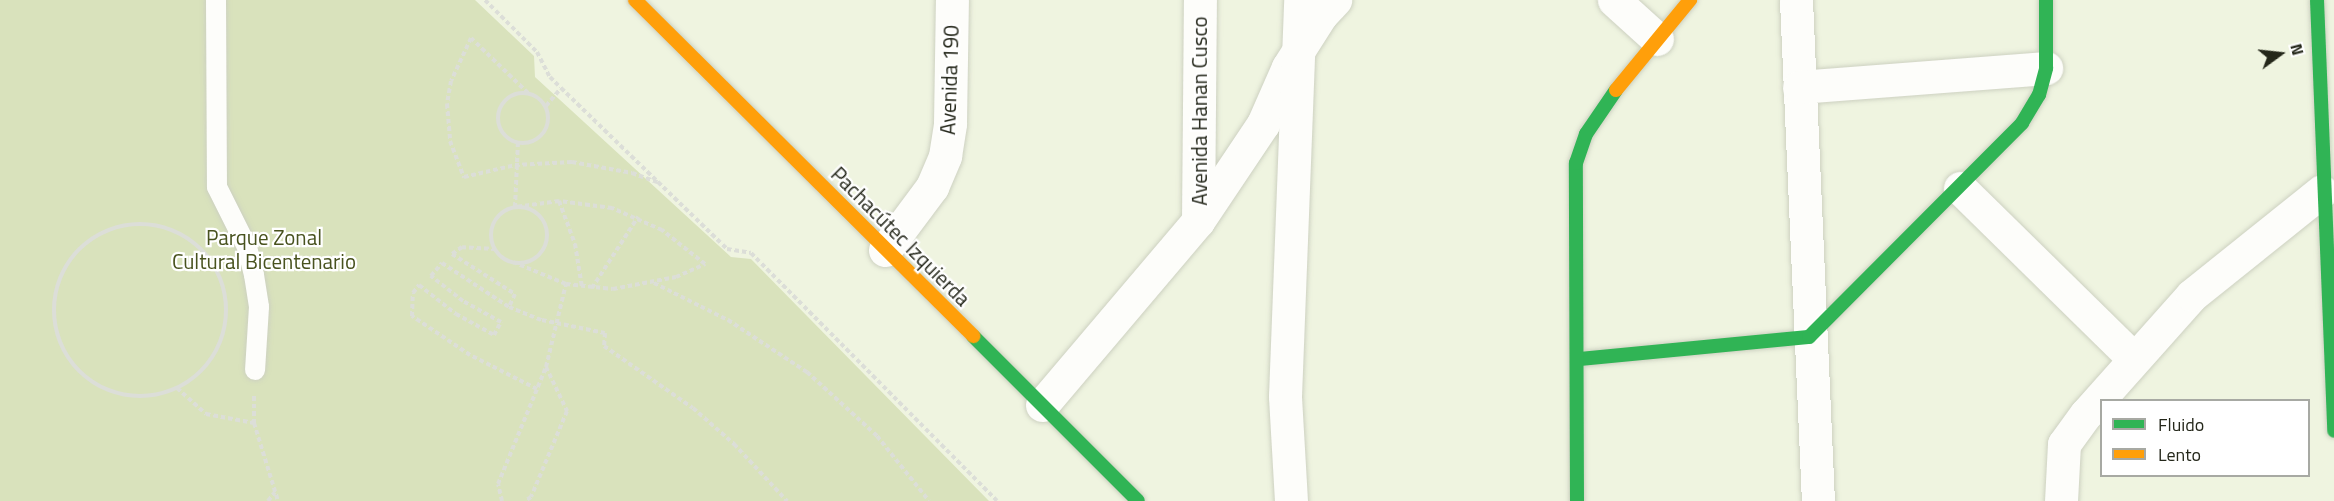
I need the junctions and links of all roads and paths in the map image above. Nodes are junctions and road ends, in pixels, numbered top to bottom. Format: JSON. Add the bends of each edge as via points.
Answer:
{"nodes":[{"id":1,"x":216,"y":0,"type":"edge"},
{"id":2,"x":485,"y":0,"type":"edge"},
{"id":3,"x":635,"y":0,"type":"edge"},
{"id":4,"x":952,"y":0,"type":"edge"},
{"id":5,"x":1200,"y":0,"type":"edge"},
{"id":6,"x":1300,"y":0,"type":"edge"},
{"id":7,"x":1335,"y":0,"type":"edge"},
{"id":8,"x":1614,"y":0,"type":"edge"},
{"id":9,"x":1690,"y":0,"type":"edge"},
{"id":10,"x":1796,"y":0,"type":"edge"},
{"id":11,"x":2046,"y":0,"type":"edge"},
{"id":12,"x":2317,"y":0,"type":"edge"},
{"id":13,"x":1658,"y":39,"type":"junction"},
{"id":14,"x":1300,"y":48,"type":"junction"},
{"id":15,"x":2046,"y":68,"type":"junction"},
{"id":16,"x":1799,"y":87,"type":"junction"},
{"id":17,"x":561,"y":88,"type":"junction"},
{"id":18,"x":528,"y":93,"type":"junction"},
{"id":19,"x":546,"y":106,"type":"junction"},
{"id":20,"x":518,"y":142,"type":"junction"},
{"id":21,"x":515,"y":165,"type":"junction"},
{"id":22,"x":660,"y":183,"type":"junction"},
{"id":23,"x":1960,"y":188,"type":"junction"},
{"id":24,"x":2322,"y":191,"type":"junction"},
{"id":25,"x":559,"y":201,"type":"junction"},
{"id":26,"x":515,"y":207,"type":"junction"},
{"id":27,"x":638,"y":217,"type":"junction"},
{"id":28,"x":1198,"y":221,"type":"junction"},
{"id":29,"x":496,"y":249,"type":"junction"},
{"id":30,"x":885,"y":250,"type":"junction"},
{"id":31,"x":513,"y":262,"type":"junction"},
{"id":32,"x":654,"y":283,"type":"junction"},
{"id":33,"x":566,"y":284,"type":"junction"},
{"id":34,"x":582,"y":287,"type":"junction"},
{"id":35,"x":592,"y":288,"type":"junction"},
{"id":36,"x":509,"y":307,"type":"junction"},
{"id":37,"x":557,"y":324,"type":"junction"},
{"id":38,"x":1809,"y":337,"type":"junction"},
{"id":39,"x":1578,"y":359,"type":"junction"},
{"id":40,"x":2134,"y":359,"type":"junction"},
{"id":41,"x":546,"y":367,"type":"junction"},
{"id":42,"x":255,"y":370,"type":"dead end"},
{"id":43,"x":177,"y":388,"type":"junction"},
{"id":44,"x":537,"y":389,"type":"junction"},
{"id":45,"x":2101,"y":399,"type":"edge"},
{"id":46,"x":2100,"y":400,"type":"edge"},
{"id":47,"x":1042,"y":405,"type":"junction"},
{"id":48,"x":2334,"y":431,"type":"edge"},
{"id":49,"x":275,"y":492,"type":"junction"},
{"id":50,"x":268,"y":501,"type":"edge"},
{"id":51,"x":278,"y":501,"type":"edge"},
{"id":52,"x":502,"y":501,"type":"edge"},
{"id":53,"x":525,"y":501,"type":"edge"},
{"id":54,"x":787,"y":501,"type":"edge"},
{"id":55,"x":929,"y":501,"type":"edge"},
{"id":56,"x":997,"y":501,"type":"edge"},
{"id":57,"x":1138,"y":501,"type":"edge"},
{"id":58,"x":1291,"y":501,"type":"edge"},
{"id":59,"x":1573,"y":501,"type":"edge"},
{"id":60,"x":1818,"y":501,"type":"edge"},
{"id":61,"x":2061,"y":501,"type":"edge"}],
"edges":[{"from":1,"to":42,"type":"lane","via":[[217,187],[247,247],[254,275],[259,307]]},
{"from":2,"to":17,"type":"path","via":[[537,52],[550,77]]},
{"from":3,"to":30,"type":"street","name":"Pachacútec Izquierda"},
{"from":4,"to":30,"type":"street","name":"Avenida 190","via":[[950,123],[945,156],[932,187]]},
{"from":5,"to":28,"type":"street","name":"Avenida Hanan Cusco"},
{"from":6,"to":14,"type":"street"},
{"from":7,"to":14,"type":"street"},
{"from":8,"to":13,"type":"street"},
{"from":9,"to":13,"type":"street"},
{"from":10,"to":16,"type":"street"},
{"from":11,"to":15,"type":"street"},
{"from":12,"to":24,"type":"street"},
{"from":13,"to":39,"type":"street","via":[[1601,110],[1586,134],[1576,163]]},
{"from":14,"to":28,"type":"street","via":[[1263,124]]},
{"from":14,"to":58,"type":"street","via":[[1285,396]]},
{"from":15,"to":16,"type":"street"},
{"from":15,"to":23,"type":"street","via":[[2039,95],[2022,123]]},
{"from":16,"to":38,"type":"street"},
{"from":17,"to":19,"type":"path"},
{"from":17,"to":22,"type":"path"},
{"from":18,"to":19,"type":"path"},
{"from":18,"to":20,"type":"path","via":[[507,98],[500,107],[500,129]]},
{"from":18,"to":21,"type":"path","via":[[471,39],[455,70],[447,104],[456,160],[464,177]]},
{"from":19,"to":20,"type":"path","via":[[546,128],[539,137]]},
{"from":20,"to":21,"type":"path"},
{"from":21,"to":22,"type":"path","via":[[572,162],[632,173]]},
{"from":21,"to":26,"type":"path"},
{"from":22,"to":56,"type":"path","via":[[727,249],[751,253]]},
{"from":23,"to":38,"type":"street"},
{"from":23,"to":40,"type":"street"},
{"from":24,"to":40,"type":"street","via":[[2192,295]]},
{"from":24,"to":48,"type":"street"},
{"from":25,"to":26,"type":"path"},
{"from":25,"to":27,"type":"path","via":[[585,202]]},
{"from":25,"to":34,"type":"path","via":[[575,244]]},
{"from":26,"to":29,"type":"path","via":[[497,218],[492,239]]},
{"from":26,"to":31,"type":"path","via":[[536,212],[547,231],[542,251],[534,259]]},
{"from":27,"to":32,"type":"path","via":[[685,246],[705,264]]},
{"from":27,"to":35,"type":"path"},
{"from":28,"to":47,"type":"street"},
{"from":29,"to":31,"type":"path"},
{"from":29,"to":36,"type":"path","via":[[462,247],[452,254],[514,294]]},
{"from":30,"to":47,"type":"street","name":"Pachacútec Izquierda"},
{"from":31,"to":33,"type":"path"},
{"from":32,"to":35,"type":"path"},
{"from":32,"to":55,"type":"path","via":[[728,320],[807,372],[877,436]]},
{"from":33,"to":34,"type":"path"},
{"from":33,"to":37,"type":"path"},
{"from":34,"to":35,"type":"path"},
{"from":36,"to":37,"type":"path"},
{"from":36,"to":44,"type":"path","via":[[442,263],[431,276],[463,301],[501,322],[494,335],[456,314],[419,285],[413,293],[412,316],[470,355]]},
{"from":37,"to":41,"type":"path"},
{"from":37,"to":54,"type":"path","via":[[605,333],[604,346],[693,408],[734,444]]},
{"from":38,"to":39,"type":"street"},
{"from":38,"to":60,"type":"street"},
{"from":39,"to":59,"type":"street"},
{"from":40,"to":45,"type":"street"},
{"from":41,"to":44,"type":"path"},
{"from":41,"to":53,"type":"path","via":[[567,411],[531,497]]},
{"from":43,"to":43,"type":"path","via":[[194,377],[219,344],[226,304],[222,283],[200,248],[164,227],[123,225],[104,231],[72,257],[61,275],[55,295],[58,336],[80,372],[97,384],[136,396]]},
{"from":43,"to":49,"type":"path","via":[[206,414],[254,423]]},
{"from":44,"to":52,"type":"path","via":[[498,484]]},
{"from":46,"to":61,"type":"street","via":[[2064,444]]},
{"from":47,"to":57,"type":"street","name":"Pachacútec Izquierda"},
{"from":49,"to":50,"type":"path"},
{"from":49,"to":51,"type":"path"}]}
